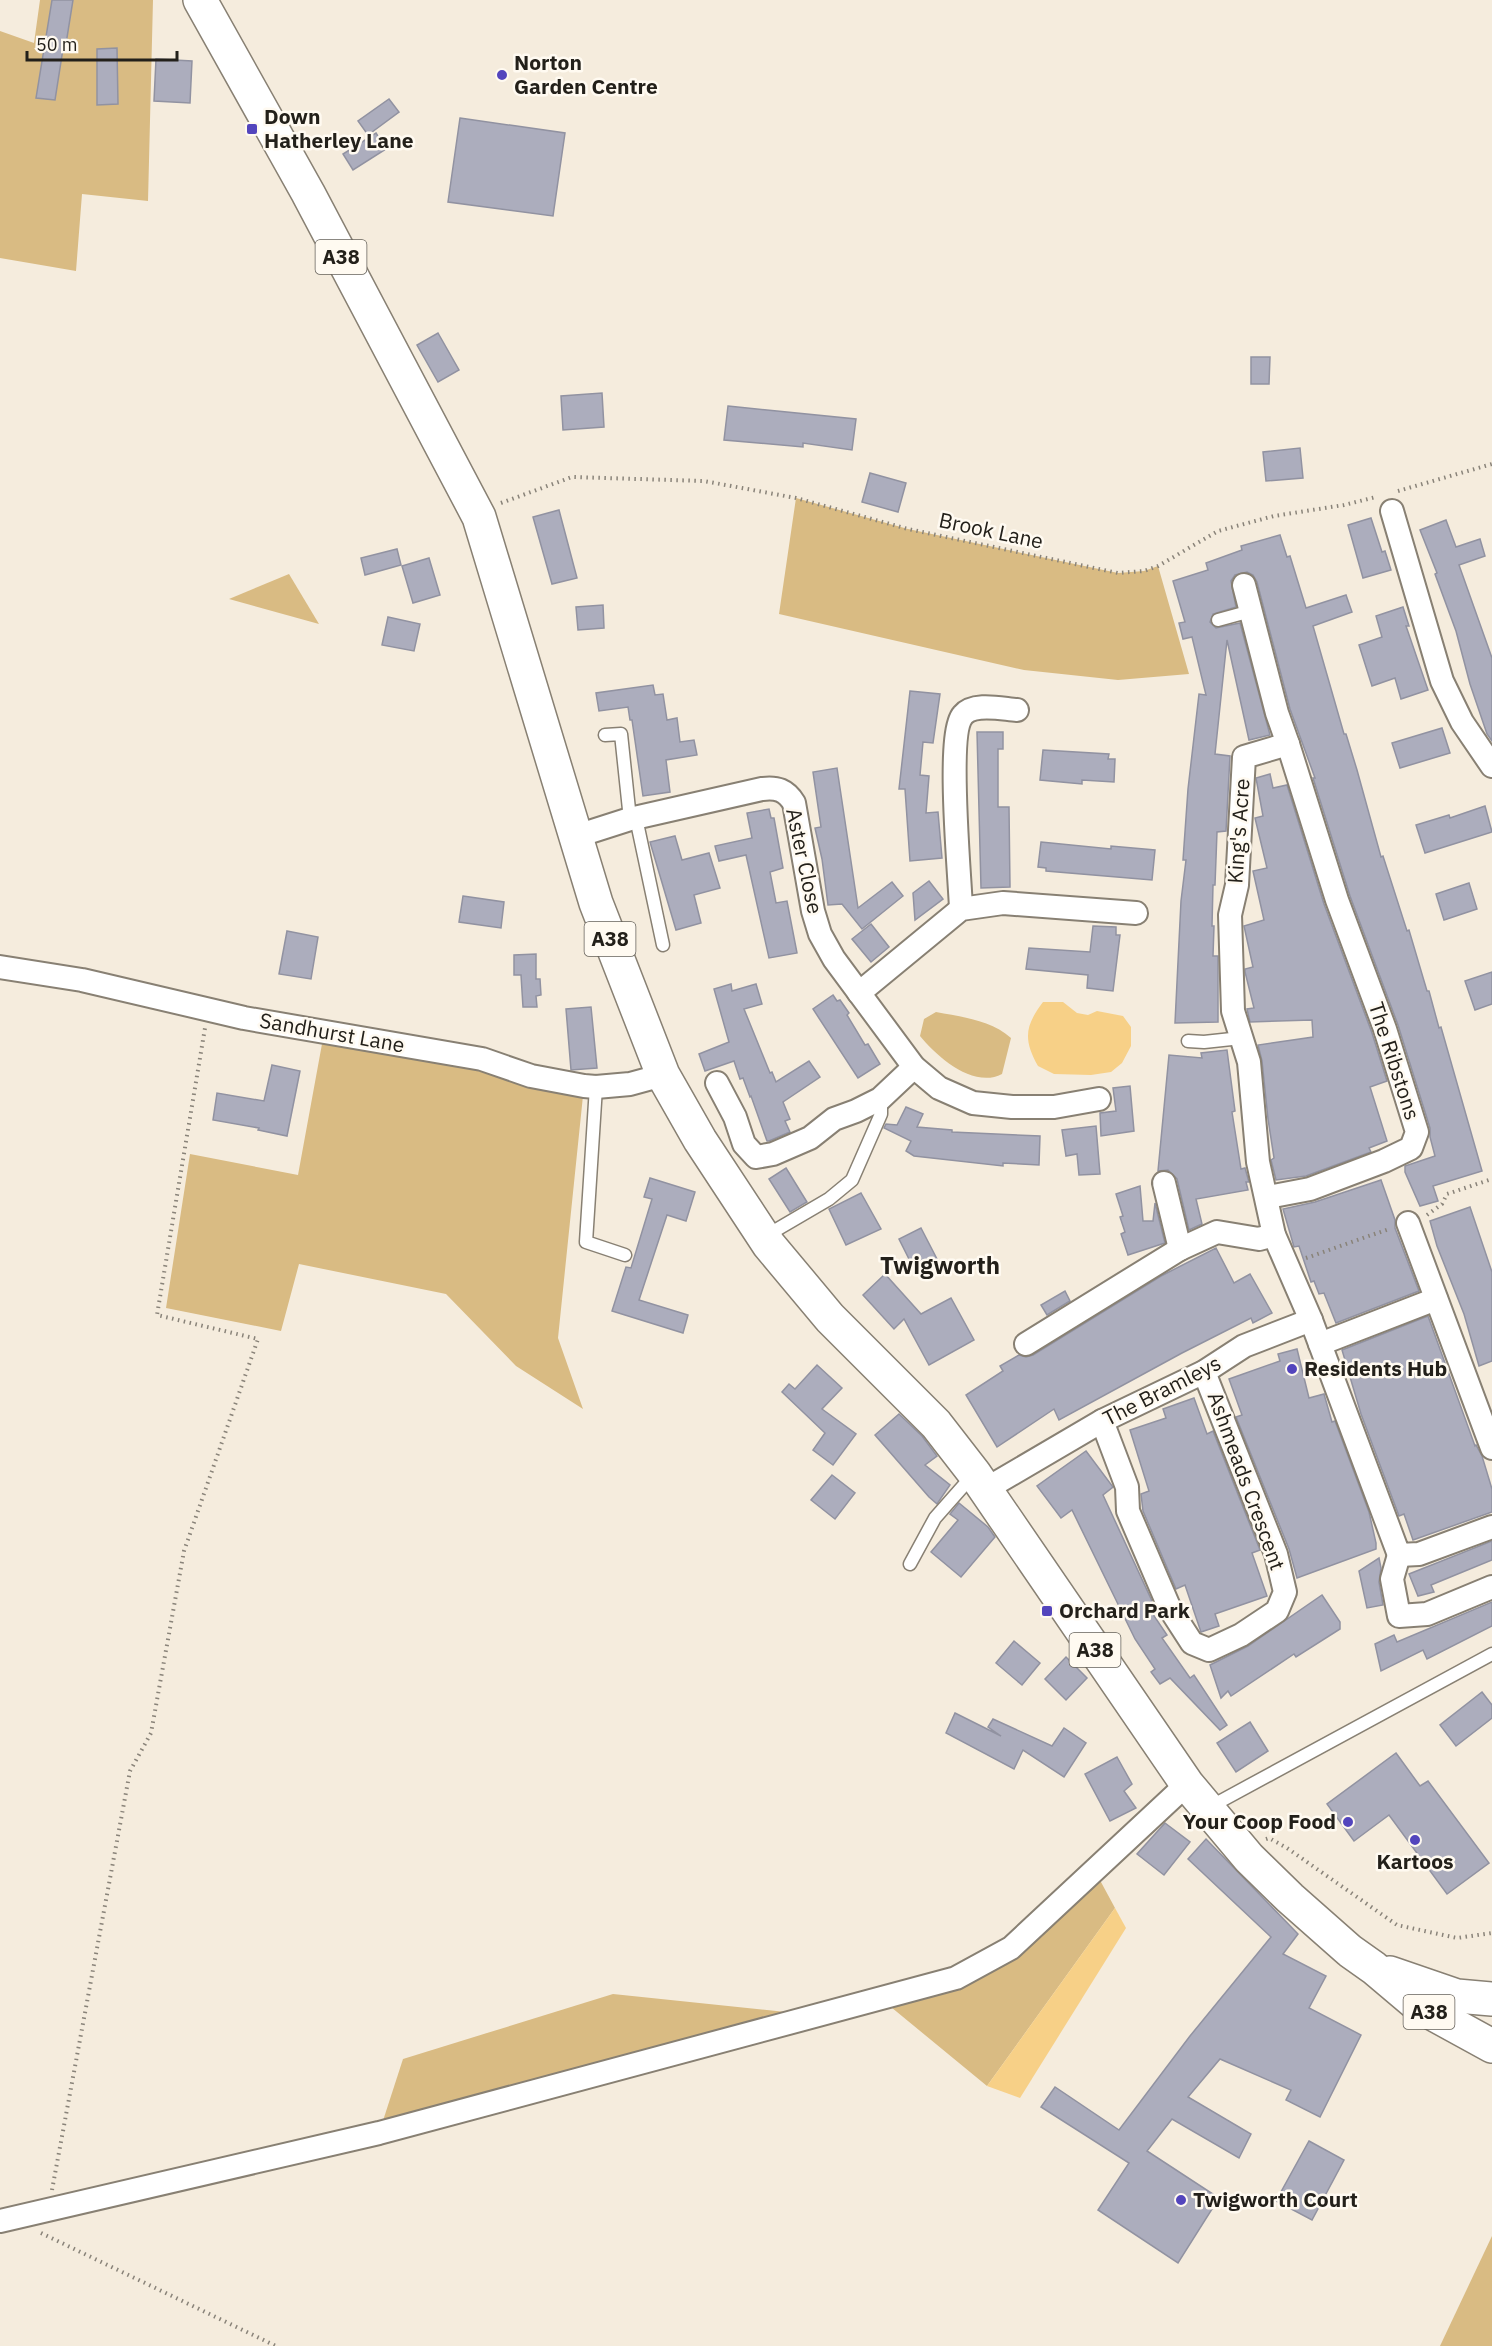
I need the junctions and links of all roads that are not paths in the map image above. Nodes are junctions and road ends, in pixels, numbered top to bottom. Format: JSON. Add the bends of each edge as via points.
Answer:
{"nodes":[{"id":1,"x":200,"y":0,"type":"edge"},
{"id":2,"x":1392,"y":499,"type":"road end"},
{"id":3,"x":1244,"y":585,"type":"dead end"},
{"id":4,"x":1251,"y":611,"type":"junction"},
{"id":5,"x":1218,"y":620,"type":"dead end"},
{"id":6,"x":1017,"y":710,"type":"dead end"},
{"id":7,"x":605,"y":735,"type":"dead end"},
{"id":8,"x":1288,"y":744,"type":"junction"},
{"id":9,"x":1492,"y":766,"type":"edge"},
{"id":10,"x":633,"y":818,"type":"junction"},
{"id":11,"x":577,"y":836,"type":"junction"},
{"id":12,"x":961,"y":909,"type":"junction"},
{"id":13,"x":1136,"y":914,"type":"dead end"},
{"id":14,"x":663,"y":945,"type":"dead end"},
{"id":15,"x":0,"y":967,"type":"edge"},
{"id":16,"x":858,"y":993,"type":"junction"},
{"id":17,"x":1241,"y":1038,"type":"junction"},
{"id":18,"x":1188,"y":1041,"type":"dead end"},
{"id":19,"x":914,"y":1067,"type":"junction"},
{"id":20,"x":663,"y":1075,"type":"junction"},
{"id":21,"x":717,"y":1083,"type":"dead end"},
{"id":22,"x":596,"y":1087,"type":"junction"},
{"id":23,"x":1089,"y":1097,"type":"dead end"},
{"id":24,"x":881,"y":1098,"type":"junction"},
{"id":25,"x":1164,"y":1183,"type":"dead end"},
{"id":26,"x":1268,"y":1197,"type":"junction"},
{"id":27,"x":1408,"y":1223,"type":"dead end"},
{"id":28,"x":1274,"y":1235,"type":"junction"},
{"id":29,"x":763,"y":1237,"type":"junction"},
{"id":30,"x":1180,"y":1249,"type":"junction"},
{"id":31,"x":625,"y":1255,"type":"dead end"},
{"id":32,"x":1436,"y":1299,"type":"junction"},
{"id":33,"x":1311,"y":1320,"type":"junction"},
{"id":34,"x":1026,"y":1344,"type":"dead end"},
{"id":35,"x":1320,"y":1344,"type":"junction"},
{"id":36,"x":1204,"y":1372,"type":"junction"},
{"id":37,"x":1102,"y":1421,"type":"junction"},
{"id":38,"x":1492,"y":1448,"type":"edge"},
{"id":39,"x":980,"y":1481,"type":"junction"},
{"id":40,"x":1492,"y":1527,"type":"edge"},
{"id":41,"x":1399,"y":1556,"type":"junction"},
{"id":42,"x":910,"y":1564,"type":"dead end"},
{"id":43,"x":1492,"y":1587,"type":"edge"},
{"id":44,"x":1492,"y":1654,"type":"edge"},
{"id":45,"x":1187,"y":1784,"type":"junction"},
{"id":46,"x":1208,"y":1811,"type":"junction"},
{"id":47,"x":1374,"y":1968,"type":"junction"},
{"id":48,"x":1492,"y":1999,"type":"edge"},
{"id":49,"x":1492,"y":2046,"type":"edge"},
{"id":50,"x":6,"y":2220,"type":"edge"}],
"edges":[{"from":1,"to":11,"type":"main road","number":"A38","via":[[308,193],[479,517]]},
{"from":2,"to":9,"type":"street","via":[[1442,681],[1462,722]]},
{"from":3,"to":4,"type":"street"},
{"from":4,"to":5,"type":"lane"},
{"from":4,"to":8,"type":"street"},
{"from":6,"to":12,"type":"street","via":[[971,709],[962,715],[957,728],[954,771]]},
{"from":7,"to":10,"type":"lane","via":[[621,735]]},
{"from":8,"to":17,"type":"street","name":"King's Acre","via":[[1244,757],[1237,885],[1230,915],[1233,1011]]},
{"from":8,"to":26,"type":"street","name":"The Ribstons","via":[[1417,1132],[1411,1148],[1384,1161],[1310,1189]]},
{"from":10,"to":11,"type":"street","name":"Aster Close"},
{"from":10,"to":14,"type":"lane"},
{"from":10,"to":16,"type":"street","name":"Aster Close","via":[[772,787],[789,795],[794,803],[820,934]]},
{"from":11,"to":20,"type":"main road","number":"A38","via":[[596,903]]},
{"from":12,"to":13,"type":"street","via":[[1004,903]]},
{"from":12,"to":16,"type":"street"},
{"from":15,"to":22,"type":"street","name":"Sandhurst Lane","via":[[82,980],[324,1033],[482,1059],[531,1076]]},
{"from":16,"to":19,"type":"street","name":"Aster Close"},
{"from":17,"to":18,"type":"lane"},
{"from":17,"to":26,"type":"street","via":[[1249,1062],[1258,1162]]},
{"from":19,"to":23,"type":"street","name":"Aster Close","via":[[939,1088],[973,1103],[1054,1107]]},
{"from":19,"to":24,"type":"street"},
{"from":20,"to":22,"type":"street","name":"Sandhurst Lane","via":[[630,1084]]},
{"from":20,"to":29,"type":"main road","number":"A38"},
{"from":21,"to":24,"type":"street","via":[[744,1144],[756,1156],[773,1154],[810,1138],[834,1119]]},
{"from":22,"to":31,"type":"lane","via":[[586,1242]]},
{"from":24,"to":29,"type":"lane","via":[[881,1114],[852,1180],[830,1199]]},
{"from":25,"to":30,"type":"street"},
{"from":26,"to":28,"type":"street"},
{"from":27,"to":32,"type":"street"},
{"from":28,"to":30,"type":"street","via":[[1259,1239],[1218,1232]]},
{"from":28,"to":33,"type":"street"},
{"from":29,"to":39,"type":"main road","number":"A38","via":[[830,1318],[936,1424]]},
{"from":30,"to":34,"type":"street"},
{"from":32,"to":35,"type":"street"},
{"from":32,"to":38,"type":"street"},
{"from":33,"to":35,"type":"street"},
{"from":33,"to":36,"type":"street","name":"The Bramleys","via":[[1244,1346]]},
{"from":35,"to":41,"type":"street"},
{"from":36,"to":37,"type":"street","name":"The Bramleys"},
{"from":36,"to":37,"type":"street","name":"Ashmeads Crescent","via":[[1276,1554],[1285,1592],[1277,1611],[1241,1635],[1209,1650],[1192,1643],[1170,1609],[1128,1511],[1127,1487]]},
{"from":37,"to":39,"type":"street","name":"The Bramleys"},
{"from":39,"to":42,"type":"lane","via":[[935,1518]]},
{"from":39,"to":45,"type":"main road","number":"A38"},
{"from":40,"to":41,"type":"street","via":[[1419,1554]]},
{"from":41,"to":43,"type":"street","via":[[1392,1580],[1399,1616],[1427,1614]]},
{"from":44,"to":46,"type":"lane"},
{"from":45,"to":46,"type":"main road","number":"A38"},
{"from":45,"to":50,"type":"street","via":[[1011,1948],[956,1978],[379,2133]]},
{"from":46,"to":47,"type":"main road","number":"A38","via":[[1290,1898],[1350,1952]]},
{"from":47,"to":48,"type":"main road","number":"A38","via":[[1457,1996]]},
{"from":47,"to":49,"type":"main road","number":"A38","via":[[1419,2006]]}]}
